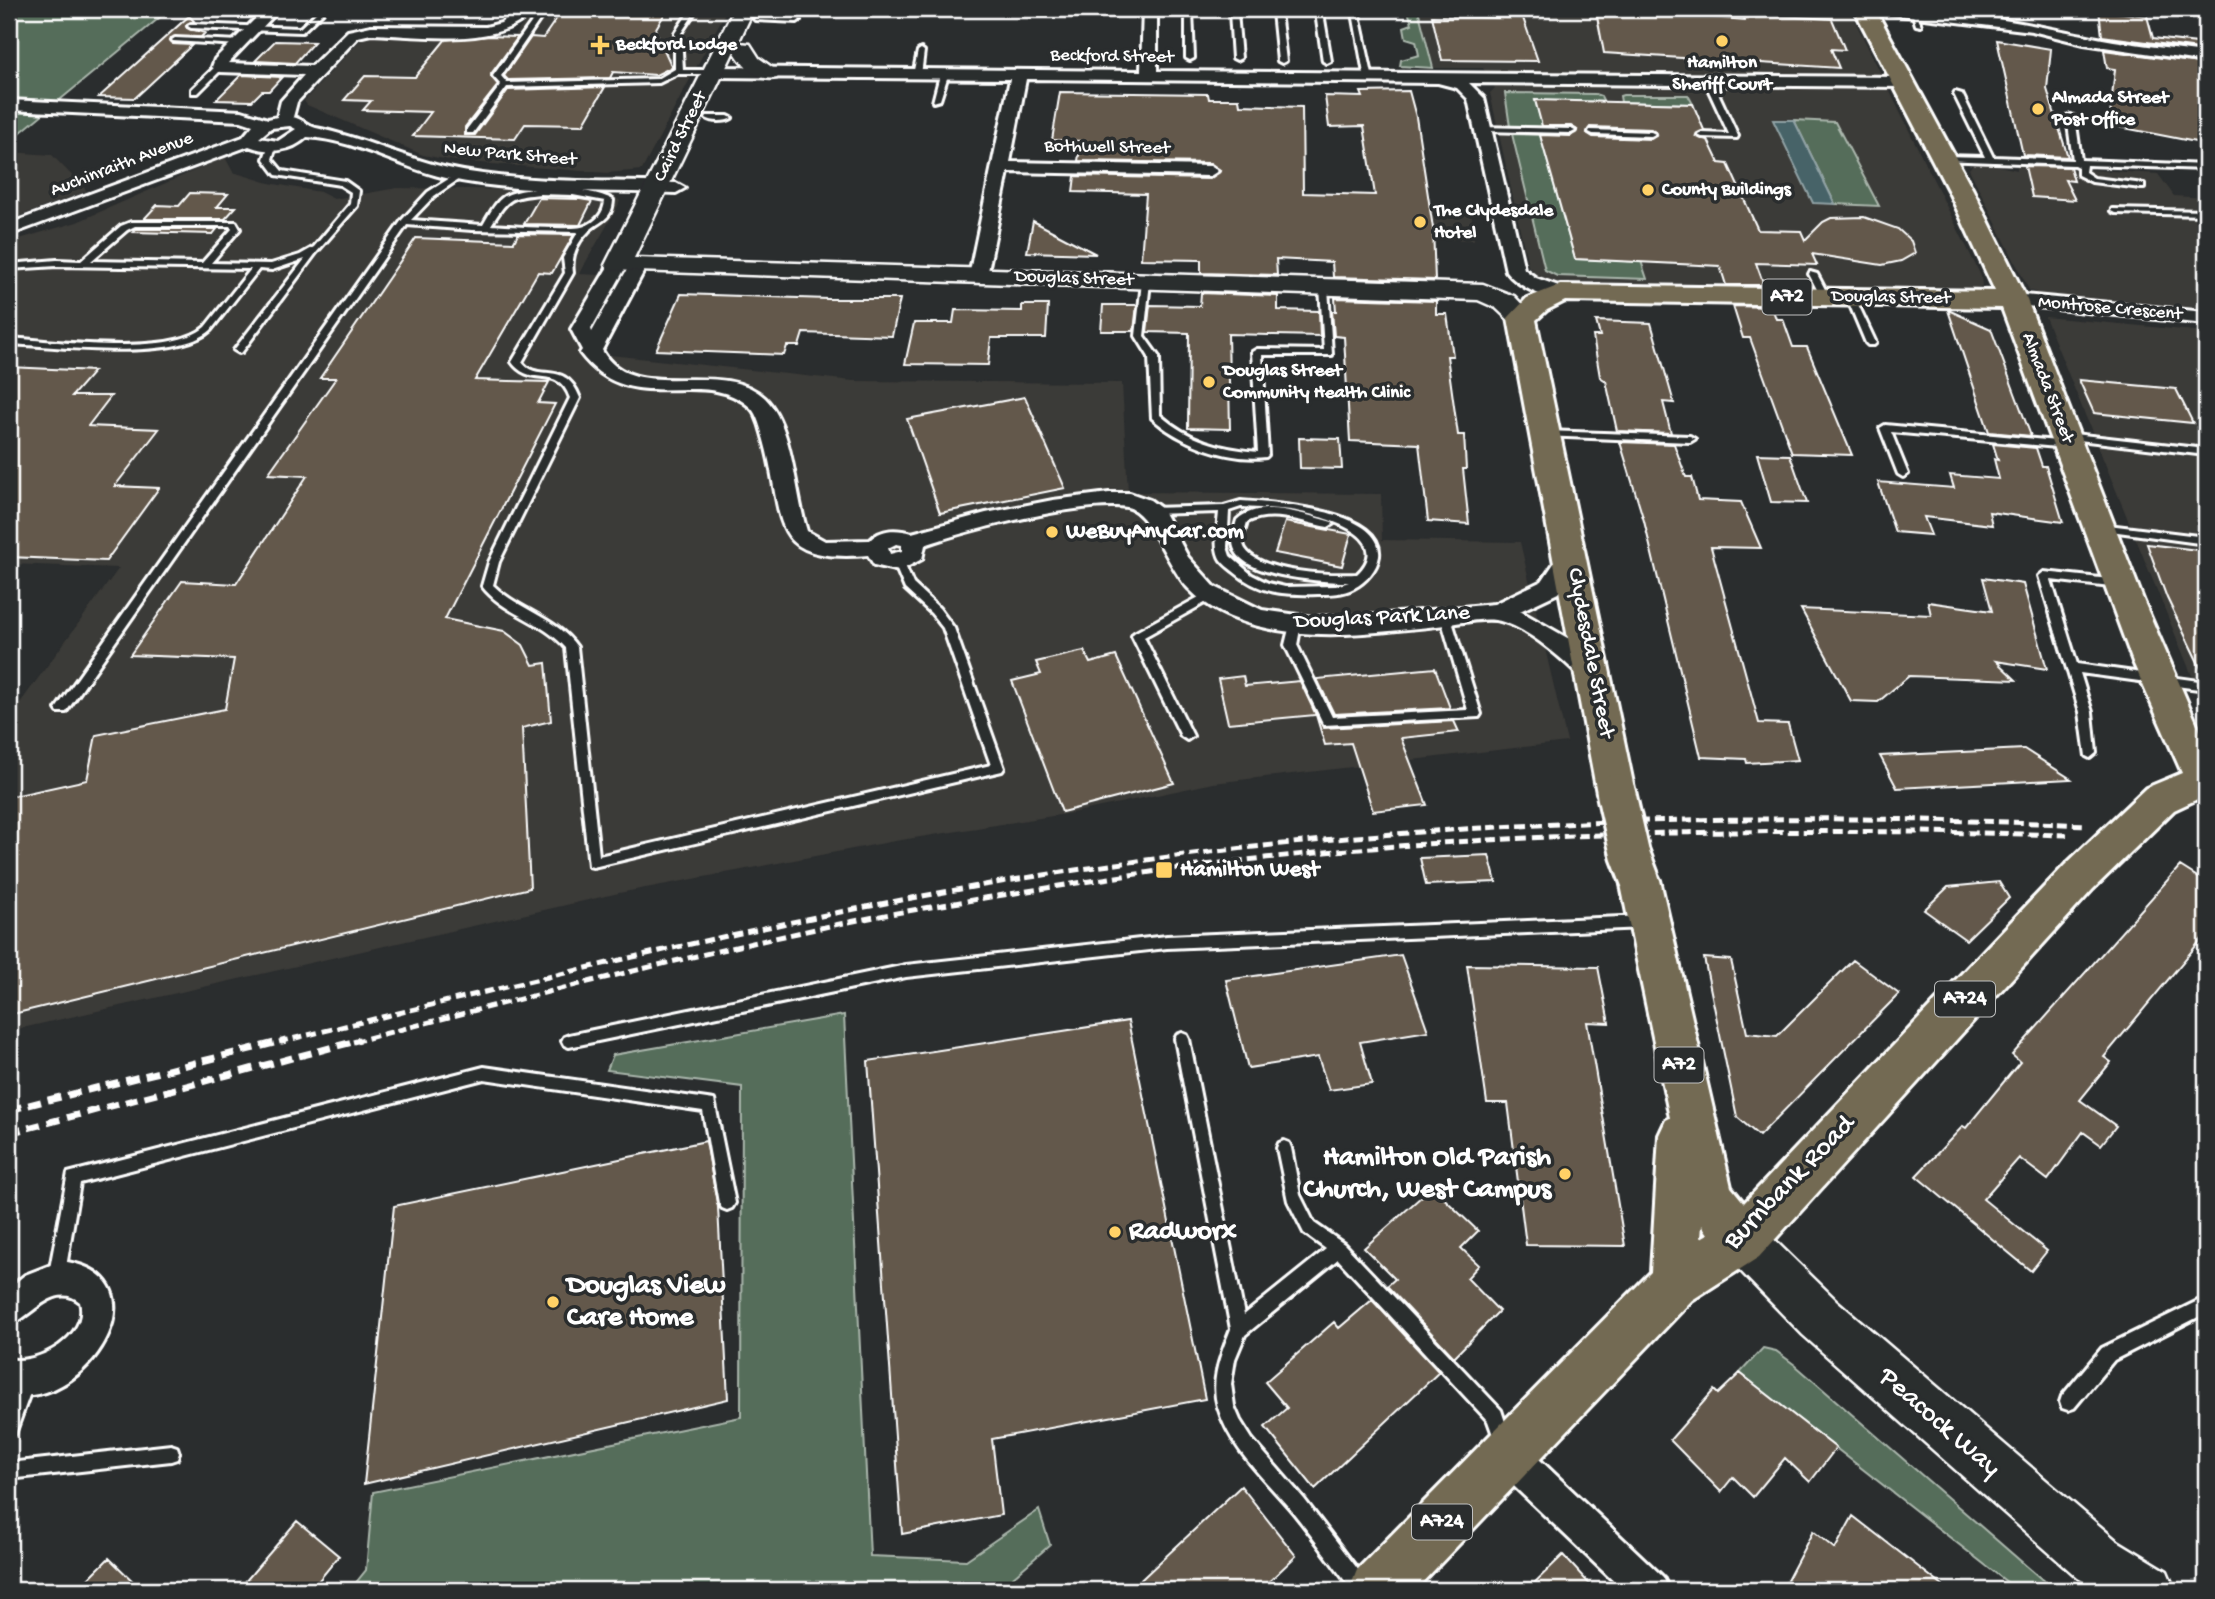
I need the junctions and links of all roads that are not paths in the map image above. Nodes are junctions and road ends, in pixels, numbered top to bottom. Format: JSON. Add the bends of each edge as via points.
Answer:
{"nodes":[{"id":1,"x":272,"y":9,"type":"edge"},
{"id":2,"x":526,"y":9,"type":"edge"},
{"id":3,"x":544,"y":9,"type":"edge"},
{"id":4,"x":694,"y":9,"type":"edge"},
{"id":5,"x":1150,"y":9,"type":"edge"},
{"id":6,"x":1189,"y":9,"type":"edge"},
{"id":7,"x":1864,"y":9,"type":"edge"},
{"id":8,"x":1882,"y":9,"type":"edge"},
{"id":9,"x":1233,"y":10,"type":"edge"},
{"id":10,"x":1276,"y":10,"type":"edge"},
{"id":11,"x":1319,"y":11,"type":"junction"},
{"id":12,"x":320,"y":12,"type":"dead end"},
{"id":13,"x":754,"y":12,"type":"edge"},
{"id":14,"x":797,"y":20,"type":"dead end"},
{"id":15,"x":191,"y":26,"type":"dead end"},
{"id":16,"x":253,"y":28,"type":"junction"},
{"id":17,"x":175,"y":40,"type":"dead end"},
{"id":18,"x":239,"y":43,"type":"junction"},
{"id":19,"x":743,"y":48,"type":"junction"},
{"id":20,"x":922,"y":51,"type":"dead end"},
{"id":21,"x":1191,"y":58,"type":"dead end"},
{"id":22,"x":1237,"y":58,"type":"dead end"},
{"id":23,"x":2206,"y":58,"type":"edge"},
{"id":24,"x":1282,"y":61,"type":"dead end"},
{"id":25,"x":1328,"y":61,"type":"dead end"},
{"id":26,"x":220,"y":67,"type":"junction"},
{"id":27,"x":316,"y":71,"type":"junction"},
{"id":28,"x":677,"y":72,"type":"junction"},
{"id":29,"x":722,"y":72,"type":"junction"},
{"id":30,"x":769,"y":73,"type":"junction"},
{"id":31,"x":917,"y":75,"type":"junction"},
{"id":32,"x":944,"y":75,"type":"junction"},
{"id":33,"x":1019,"y":75,"type":"junction"},
{"id":34,"x":1149,"y":76,"type":"junction"},
{"id":35,"x":1510,"y":77,"type":"junction"},
{"id":36,"x":1437,"y":78,"type":"junction"},
{"id":37,"x":1369,"y":79,"type":"junction"},
{"id":38,"x":1708,"y":80,"type":"junction"},
{"id":39,"x":1904,"y":82,"type":"junction"},
{"id":40,"x":505,"y":85,"type":"junction"},
{"id":41,"x":195,"y":91,"type":"dead end"},
{"id":42,"x":1958,"y":94,"type":"dead end"},
{"id":43,"x":1476,"y":98,"type":"junction"},
{"id":44,"x":936,"y":100,"type":"dead end"},
{"id":45,"x":9,"y":105,"type":"edge"},
{"id":46,"x":2071,"y":117,"type":"dead end"},
{"id":47,"x":276,"y":123,"type":"junction"},
{"id":48,"x":1483,"y":129,"type":"junction"},
{"id":49,"x":470,"y":131,"type":"dead end"},
{"id":50,"x":1571,"y":131,"type":"dead end"},
{"id":51,"x":304,"y":132,"type":"junction"},
{"id":52,"x":1593,"y":132,"type":"dead end"},
{"id":53,"x":1651,"y":134,"type":"dead end"},
{"id":54,"x":1702,"y":135,"type":"dead end"},
{"id":55,"x":250,"y":140,"type":"junction"},
{"id":56,"x":272,"y":146,"type":"junction"},
{"id":57,"x":1943,"y":158,"type":"junction"},
{"id":58,"x":1990,"y":159,"type":"junction"},
{"id":59,"x":2080,"y":165,"type":"junction"},
{"id":60,"x":1003,"y":167,"type":"junction"},
{"id":61,"x":2206,"y":167,"type":"edge"},
{"id":62,"x":1210,"y":171,"type":"dead end"},
{"id":63,"x":461,"y":175,"type":"junction"},
{"id":64,"x":2141,"y":186,"type":"dead end"},
{"id":65,"x":666,"y":187,"type":"junction"},
{"id":66,"x":2115,"y":211,"type":"dead end"},
{"id":67,"x":2206,"y":213,"type":"edge"},
{"id":68,"x":405,"y":222,"type":"junction"},
{"id":69,"x":486,"y":227,"type":"junction"},
{"id":70,"x":9,"y":230,"type":"edge"},
{"id":71,"x":584,"y":230,"type":"junction"},
{"id":72,"x":317,"y":249,"type":"junction"},
{"id":73,"x":84,"y":263,"type":"junction"},
{"id":74,"x":628,"y":265,"type":"junction"},
{"id":75,"x":9,"y":267,"type":"edge"},
{"id":76,"x":203,"y":267,"type":"junction"},
{"id":77,"x":256,"y":268,"type":"junction"},
{"id":78,"x":1515,"y":271,"type":"junction"},
{"id":79,"x":978,"y":276,"type":"junction"},
{"id":80,"x":1146,"y":282,"type":"junction"},
{"id":81,"x":1324,"y":287,"type":"junction"},
{"id":82,"x":1830,"y":290,"type":"junction"},
{"id":83,"x":1483,"y":292,"type":"junction"},
{"id":84,"x":1560,"y":293,"type":"junction"},
{"id":85,"x":2013,"y":300,"type":"junction"},
{"id":86,"x":1522,"y":318,"type":"junction"},
{"id":87,"x":2206,"y":318,"type":"edge"},
{"id":88,"x":9,"y":341,"type":"edge"},
{"id":89,"x":1871,"y":343,"type":"dead end"},
{"id":90,"x":239,"y":350,"type":"dead end"},
{"id":91,"x":1329,"y":353,"type":"joint"},
{"id":92,"x":1154,"y":357,"type":"joint"},
{"id":93,"x":1545,"y":434,"type":"junction"},
{"id":94,"x":1690,"y":439,"type":"dead end"},
{"id":95,"x":2066,"y":441,"type":"junction"},
{"id":96,"x":2206,"y":452,"type":"edge"},
{"id":97,"x":1903,"y":474,"type":"dead end"},
{"id":98,"x":1224,"y":509,"type":"junction"},
{"id":99,"x":1151,"y":511,"type":"junction"},
{"id":100,"x":2100,"y":527,"type":"junction"},
{"id":101,"x":1360,"y":530,"type":"junction"},
{"id":102,"x":913,"y":541,"type":"junction"},
{"id":103,"x":2206,"y":541,"type":"edge"},
{"id":104,"x":876,"y":547,"type":"junction"},
{"id":105,"x":1570,"y":555,"type":"junction"},
{"id":106,"x":900,"y":563,"type":"junction"},
{"id":107,"x":1361,"y":578,"type":"junction"},
{"id":108,"x":2121,"y":584,"type":"junction"},
{"id":109,"x":1208,"y":596,"type":"junction"},
{"id":110,"x":1498,"y":612,"type":"junction"},
{"id":111,"x":1446,"y":615,"type":"junction"},
{"id":112,"x":1295,"y":624,"type":"junction"},
{"id":113,"x":2074,"y":668,"type":"junction"},
{"id":114,"x":1595,"y":676,"type":"junction"},
{"id":115,"x":2158,"y":681,"type":"junction"},
{"id":116,"x":2206,"y":686,"type":"edge"},
{"id":117,"x":62,"y":709,"type":"dead end"},
{"id":118,"x":1187,"y":736,"type":"dead end"},
{"id":119,"x":2090,"y":753,"type":"dead end"},
{"id":120,"x":2205,"y":781,"type":"edge"},
{"id":121,"x":1644,"y":901,"type":"junction"},
{"id":122,"x":1182,"y":1039,"type":"dead end"},
{"id":123,"x":569,"y":1041,"type":"dead end"},
{"id":124,"x":1683,"y":1082,"type":"junction"},
{"id":125,"x":1284,"y":1148,"type":"dead end"},
{"id":126,"x":727,"y":1203,"type":"dead end"},
{"id":127,"x":1742,"y":1240,"type":"junction"},
{"id":128,"x":1339,"y":1250,"type":"junction"},
{"id":129,"x":56,"y":1279,"type":"junction"},
{"id":130,"x":1675,"y":1283,"type":"junction"},
{"id":131,"x":2206,"y":1305,"type":"edge"},
{"id":132,"x":9,"y":1309,"type":"edge"},
{"id":133,"x":1239,"y":1329,"type":"junction"},
{"id":134,"x":18,"y":1377,"type":"edge"},
{"id":135,"x":2068,"y":1402,"type":"dead end"},
{"id":136,"x":9,"y":1427,"type":"edge"},
{"id":137,"x":171,"y":1453,"type":"dead end"},
{"id":138,"x":1507,"y":1454,"type":"junction"},
{"id":139,"x":9,"y":1471,"type":"edge"},
{"id":140,"x":1363,"y":1590,"type":"edge"},
{"id":141,"x":1377,"y":1590,"type":"edge"},
{"id":142,"x":1650,"y":1590,"type":"edge"},
{"id":143,"x":2148,"y":1590,"type":"edge"}],
"edges":[{"from":1,"to":16,"type":"street"},
{"from":2,"to":27,"type":"street","via":[[506,26],[486,31],[371,30],[353,34]]},
{"from":3,"to":40,"type":"lane","via":[[497,76]]},
{"from":4,"to":28,"type":"lane","via":[[678,33]]},
{"from":5,"to":6,"type":"lane"},
{"from":5,"to":34,"type":"street"},
{"from":6,"to":9,"type":"lane"},
{"from":6,"to":21,"type":"lane"},
{"from":7,"to":39,"type":"main road","name":"Almada Street"},
{"from":8,"to":23,"type":"street","via":[[1916,19],[2032,27],[2084,40]]},
{"from":9,"to":10,"type":"lane"},
{"from":9,"to":22,"type":"lane"},
{"from":10,"to":11,"type":"lane"},
{"from":10,"to":24,"type":"lane"},
{"from":11,"to":25,"type":"lane"},
{"from":11,"to":37,"type":"lane","via":[[1356,11]]},
{"from":12,"to":16,"type":"lane","via":[[302,30]]},
{"from":13,"to":14,"type":"lane"},
{"from":13,"to":19,"type":"street","name":"Caird Street"},
{"from":13,"to":29,"type":"street","name":"Caird Street"},
{"from":15,"to":16,"type":"lane"},
{"from":16,"to":18,"type":"street"},
{"from":17,"to":18,"type":"lane"},
{"from":18,"to":26,"type":"street"},
{"from":19,"to":29,"type":"street","name":"Caird Street"},
{"from":19,"to":30,"type":"street","via":[[751,62]]},
{"from":20,"to":31,"type":"lane"},
{"from":26,"to":27,"type":"street"},
{"from":26,"to":41,"type":"lane"},
{"from":27,"to":47,"type":"street"},
{"from":28,"to":29,"type":"lane"},
{"from":28,"to":40,"type":"lane","via":[[659,81]]},
{"from":29,"to":30,"type":"street","name":"Beckford Street"},
{"from":29,"to":65,"type":"street","name":"Caird Street"},
{"from":29,"to":65,"type":"street","name":"Caird Street","via":[[719,118]]},
{"from":30,"to":31,"type":"street","name":"Beckford Street"},
{"from":31,"to":32,"type":"street","name":"Beckford Street"},
{"from":32,"to":33,"type":"street","name":"Beckford Street"},
{"from":32,"to":44,"type":"lane"},
{"from":33,"to":34,"type":"street","name":"Beckford Street"},
{"from":33,"to":60,"type":"street"},
{"from":34,"to":37,"type":"street","name":"Beckford Street"},
{"from":35,"to":36,"type":"street","name":"Beckford Street"},
{"from":35,"to":38,"type":"street","name":"Beckford Street"},
{"from":35,"to":43,"type":"street","name":"Beckford Street","via":[[1485,85]]},
{"from":36,"to":37,"type":"street","name":"Beckford Street"},
{"from":36,"to":43,"type":"street","via":[[1462,85]]},
{"from":38,"to":39,"type":"street","name":"Beckford Street"},
{"from":38,"to":54,"type":"lane","via":[[1734,136]]},
{"from":39,"to":57,"type":"main road","name":"Almada Street"},
{"from":40,"to":49,"type":"lane"},
{"from":42,"to":58,"type":"lane"},
{"from":43,"to":48,"type":"street"},
{"from":45,"to":47,"type":"street","via":[[242,116]]},
{"from":46,"to":59,"type":"lane"},
{"from":47,"to":51,"type":"street","via":[[303,125]]},
{"from":47,"to":55,"type":"street","via":[[253,132]]},
{"from":48,"to":50,"type":"lane"},
{"from":48,"to":78,"type":"street"},
{"from":51,"to":56,"type":"street"},
{"from":51,"to":63,"type":"street","name":"New Park Street","via":[[328,133],[424,167]]},
{"from":52,"to":53,"type":"lane"},
{"from":55,"to":56,"type":"street"},
{"from":55,"to":70,"type":"street","name":"Auchinraith Avenue"},
{"from":56,"to":72,"type":"lane","via":[[268,159],[279,173],[342,183],[355,191],[354,204]]},
{"from":57,"to":58,"type":"lane"},
{"from":57,"to":85,"type":"main road","name":"Almada Street"},
{"from":58,"to":59,"type":"lane"},
{"from":59,"to":61,"type":"lane"},
{"from":59,"to":64,"type":"lane","via":[[2081,173],[2092,180]]},
{"from":60,"to":62,"type":"street","name":"Bothwell Street"},
{"from":60,"to":79,"type":"street"},
{"from":63,"to":65,"type":"street","name":"New Park Street"},
{"from":63,"to":68,"type":"lane","via":[[431,194]]},
{"from":65,"to":74,"type":"street","name":"Caird Street"},
{"from":66,"to":67,"type":"lane"},
{"from":68,"to":69,"type":"lane"},
{"from":68,"to":117,"type":"lane"},
{"from":69,"to":71,"type":"lane"},
{"from":69,"to":71,"type":"lane","via":[[505,200],[521,193],[595,194],[609,200],[607,213]]},
{"from":71,"to":106,"type":"lane","via":[[568,258],[569,273],[517,362],[525,371],[565,380],[575,398],[494,562],[487,586],[555,629],[571,647],[593,862],[998,768],[948,628],[942,617],[907,587]]},
{"from":72,"to":77,"type":"lane","via":[[288,263]]},
{"from":72,"to":90,"type":"lane"},
{"from":73,"to":75,"type":"lane"},
{"from":73,"to":76,"type":"lane"},
{"from":73,"to":76,"type":"lane","via":[[134,224],[233,224],[236,229]]},
{"from":74,"to":79,"type":"street","name":"Douglas Street"},
{"from":74,"to":104,"type":"street","via":[[590,353],[602,368],[629,381],[723,387],[749,396],[763,409],[771,430],[797,535],[827,550]]},
{"from":76,"to":77,"type":"lane"},
{"from":77,"to":88,"type":"lane","via":[[202,334],[189,341],[159,346]]},
{"from":78,"to":83,"type":"street"},
{"from":78,"to":84,"type":"street","via":[[1529,282]]},
{"from":79,"to":80,"type":"street","name":"Douglas Street"},
{"from":80,"to":81,"type":"street","name":"Douglas Street"},
{"from":80,"to":92,"type":"lane","via":[[1140,336]]},
{"from":81,"to":83,"type":"street","name":"Douglas Street"},
{"from":81,"to":91,"type":"lane"},
{"from":82,"to":84,"type":"main road","name":"Douglas Street","number":"A72"},
{"from":82,"to":85,"type":"main road","name":"Douglas Street","number":"A72"},
{"from":82,"to":89,"type":"lane"},
{"from":83,"to":86,"type":"street","name":"Douglas Street","via":[[1505,302]]},
{"from":84,"to":86,"type":"main road"},
{"from":85,"to":87,"type":"street","name":"Montrose Crescent"},
{"from":85,"to":95,"type":"main road","name":"Almada Street"},
{"from":86,"to":93,"type":"main road","name":"Clydesdale Street","number":"A72"},
{"from":91,"to":92,"type":"lane","via":[[1257,352],[1263,455],[1198,443],[1164,425],[1154,416]]},
{"from":93,"to":94,"type":"lane"},
{"from":93,"to":105,"type":"main road","name":"Clydesdale Street","number":"A72"},
{"from":95,"to":96,"type":"lane"},
{"from":95,"to":97,"type":"lane","via":[[1885,428]]},
{"from":95,"to":100,"type":"main road","name":"Almada Street"},
{"from":98,"to":99,"type":"lane"},
{"from":98,"to":101,"type":"lane","via":[[1241,504],[1291,506]]},
{"from":98,"to":107,"type":"lane","via":[[1225,558],[1248,578],[1284,591],[1310,593],[1336,590]]},
{"from":99,"to":102,"type":"street","via":[[1126,500],[1086,503]]},
{"from":99,"to":109,"type":"street","name":"Douglas Park Lane","via":[[1188,578]]},
{"from":100,"to":103,"type":"lane"},
{"from":100,"to":108,"type":"main road","name":"Almada Street"},
{"from":101,"to":107,"type":"lane","via":[[1372,541],[1374,550],[1372,566]]},
{"from":101,"to":107,"type":"lane","via":[[1262,512],[1242,520],[1237,540],[1241,552],[1272,571]]},
{"from":102,"to":104,"type":"street","via":[[895,536]]},
{"from":102,"to":106,"type":"street","via":[[914,554]]},
{"from":104,"to":106,"type":"street","via":[[881,560]]},
{"from":105,"to":110,"type":"street","via":[[1550,587]]},
{"from":105,"to":114,"type":"main road","name":"Clydesdale Street","number":"A72"},
{"from":108,"to":113,"type":"lane","via":[[2044,576]]},
{"from":108,"to":115,"type":"main road","name":"Almada Street"},
{"from":109,"to":112,"type":"street","name":"Douglas Park Lane","via":[[1262,619]]},
{"from":109,"to":118,"type":"lane","via":[[1138,636]]},
{"from":110,"to":111,"type":"street","name":"Douglas Park Lane"},
{"from":110,"to":114,"type":"street","name":"Douglas Park Lane","via":[[1558,641]]},
{"from":111,"to":112,"type":"street","name":"Douglas Park Lane"},
{"from":111,"to":112,"type":"lane","via":[[1475,714],[1328,722],[1291,645]]},
{"from":113,"to":115,"type":"lane"},
{"from":113,"to":119,"type":"lane","via":[[2086,712]]},
{"from":114,"to":121,"type":"main road","name":"Clydesdale Street","number":"A72","bridge":true,"via":[[1616,793]]},
{"from":115,"to":116,"type":"lane"},
{"from":115,"to":120,"type":"main road","name":"Almada Street"},
{"from":120,"to":127,"type":"main road","name":"Burnbank Road","number":"A724","via":[[2160,799],[2080,877]]},
{"from":121,"to":123,"type":"lane","via":[[1167,942],[906,971]]},
{"from":121,"to":124,"type":"main road","name":"Clydesdale Street","number":"A72"},
{"from":122,"to":133,"type":"lane"},
{"from":124,"to":127,"type":"main road","name":"Clydesdale Street","number":"A72","via":[[1710,1197]]},
{"from":124,"to":130,"type":"main road","name":"Clydesdale Street"},
{"from":125,"to":128,"type":"lane","via":[[1293,1196],[1309,1228]]},
{"from":126,"to":129,"type":"lane","via":[[709,1105],[484,1073],[73,1178]]},
{"from":127,"to":130,"type":"main road","name":"Burnbank Road","number":"A724"},
{"from":127,"to":143,"type":"street","name":"Peacock Way","via":[[1820,1318],[1948,1431],[2097,1559]]},
{"from":128,"to":133,"type":"lane"},
{"from":128,"to":138,"type":"lane","via":[[1495,1416]]},
{"from":129,"to":132,"type":"street","via":[[24,1294]]},
{"from":129,"to":134,"type":"street","via":[[79,1280],[95,1290],[98,1318],[85,1342],[63,1364]]},
{"from":130,"to":138,"type":"main road","name":"Burnbank Road","number":"A724"},
{"from":131,"to":135,"type":"lane","via":[[2108,1354]]},
{"from":133,"to":140,"type":"lane","via":[[1225,1357],[1225,1405],[1236,1435]]},
{"from":134,"to":136,"type":"lane"},
{"from":137,"to":139,"type":"lane"},
{"from":138,"to":141,"type":"main road","name":"Burnbank Road","number":"A724"},
{"from":138,"to":142,"type":"street"}]}
